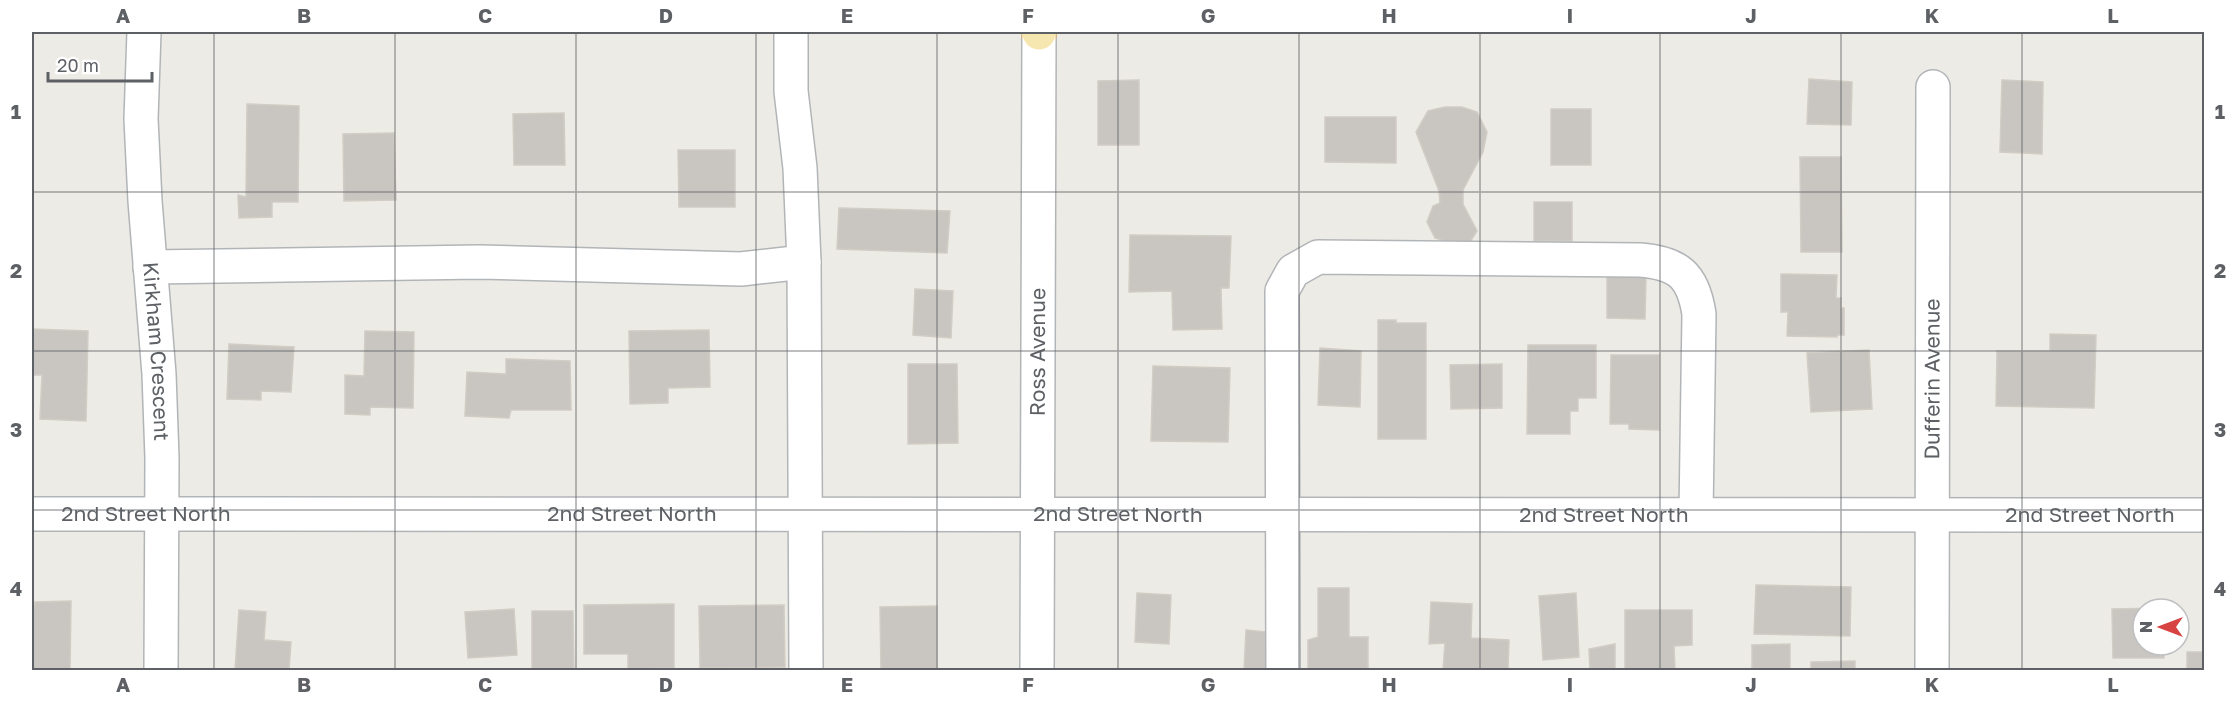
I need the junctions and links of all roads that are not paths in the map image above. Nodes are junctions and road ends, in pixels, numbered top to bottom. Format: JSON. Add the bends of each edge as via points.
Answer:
{"nodes":[{"id":1,"x":144,"y":32,"type":"edge"},
{"id":2,"x":791,"y":32,"type":"edge"},
{"id":3,"x":1039,"y":32,"type":"edge"},
{"id":4,"x":1933,"y":87,"type":"dead end"},
{"id":5,"x":804,"y":262,"type":"junction"},
{"id":6,"x":150,"y":267,"type":"junction"},
{"id":7,"x":1039,"y":513,"type":"junction"},
{"id":8,"x":32,"y":514,"type":"edge"},
{"id":9,"x":162,"y":514,"type":"junction"},
{"id":10,"x":807,"y":514,"type":"junction"},
{"id":11,"x":1696,"y":514,"type":"junction"},
{"id":12,"x":1933,"y":515,"type":"junction"},
{"id":13,"x":2205,"y":515,"type":"edge"},
{"id":14,"x":1284,"y":516,"type":"junction"},
{"id":15,"x":161,"y":670,"type":"edge"},
{"id":16,"x":806,"y":670,"type":"edge"},
{"id":17,"x":1037,"y":670,"type":"edge"},
{"id":18,"x":1283,"y":670,"type":"edge"},
{"id":19,"x":1932,"y":670,"type":"edge"}],
"edges":[{"from":1,"to":6,"type":"street","name":"Kirkham Crescent","via":[[141,119]]},
{"from":2,"to":5,"type":"street","via":[[791,91],[800,168]]},
{"from":3,"to":7,"type":"street","name":"Ross Avenue"},
{"from":4,"to":12,"type":"street","name":"Dufferin Avenue"},
{"from":5,"to":6,"type":"street","via":[[741,270],[479,262]]},
{"from":5,"to":10,"type":"street"},
{"from":6,"to":9,"type":"street","name":"Kirkham Crescent","via":[[159,374]]},
{"from":7,"to":10,"type":"street","name":"2nd Street North"},
{"from":7,"to":14,"type":"street","name":"2nd Street North"},
{"from":7,"to":17,"type":"street","name":"Ross Avenue"},
{"from":8,"to":9,"type":"street","name":"2nd Street North"},
{"from":9,"to":10,"type":"street","name":"2nd Street North"},
{"from":9,"to":15,"type":"street","name":"Kirkham Crescent"},
{"from":10,"to":16,"type":"street"},
{"from":11,"to":12,"type":"street","name":"2nd Street North"},
{"from":11,"to":14,"type":"street","name":"2nd Street North"},
{"from":11,"to":14,"type":"street","via":[[1699,314],[1688,280],[1679,270],[1660,262],[1640,260],[1318,257],[1293,271],[1282,291]]},
{"from":12,"to":13,"type":"street","name":"2nd Street North"},
{"from":12,"to":19,"type":"street","name":"Dufferin Avenue"},
{"from":14,"to":18,"type":"street"}]}
